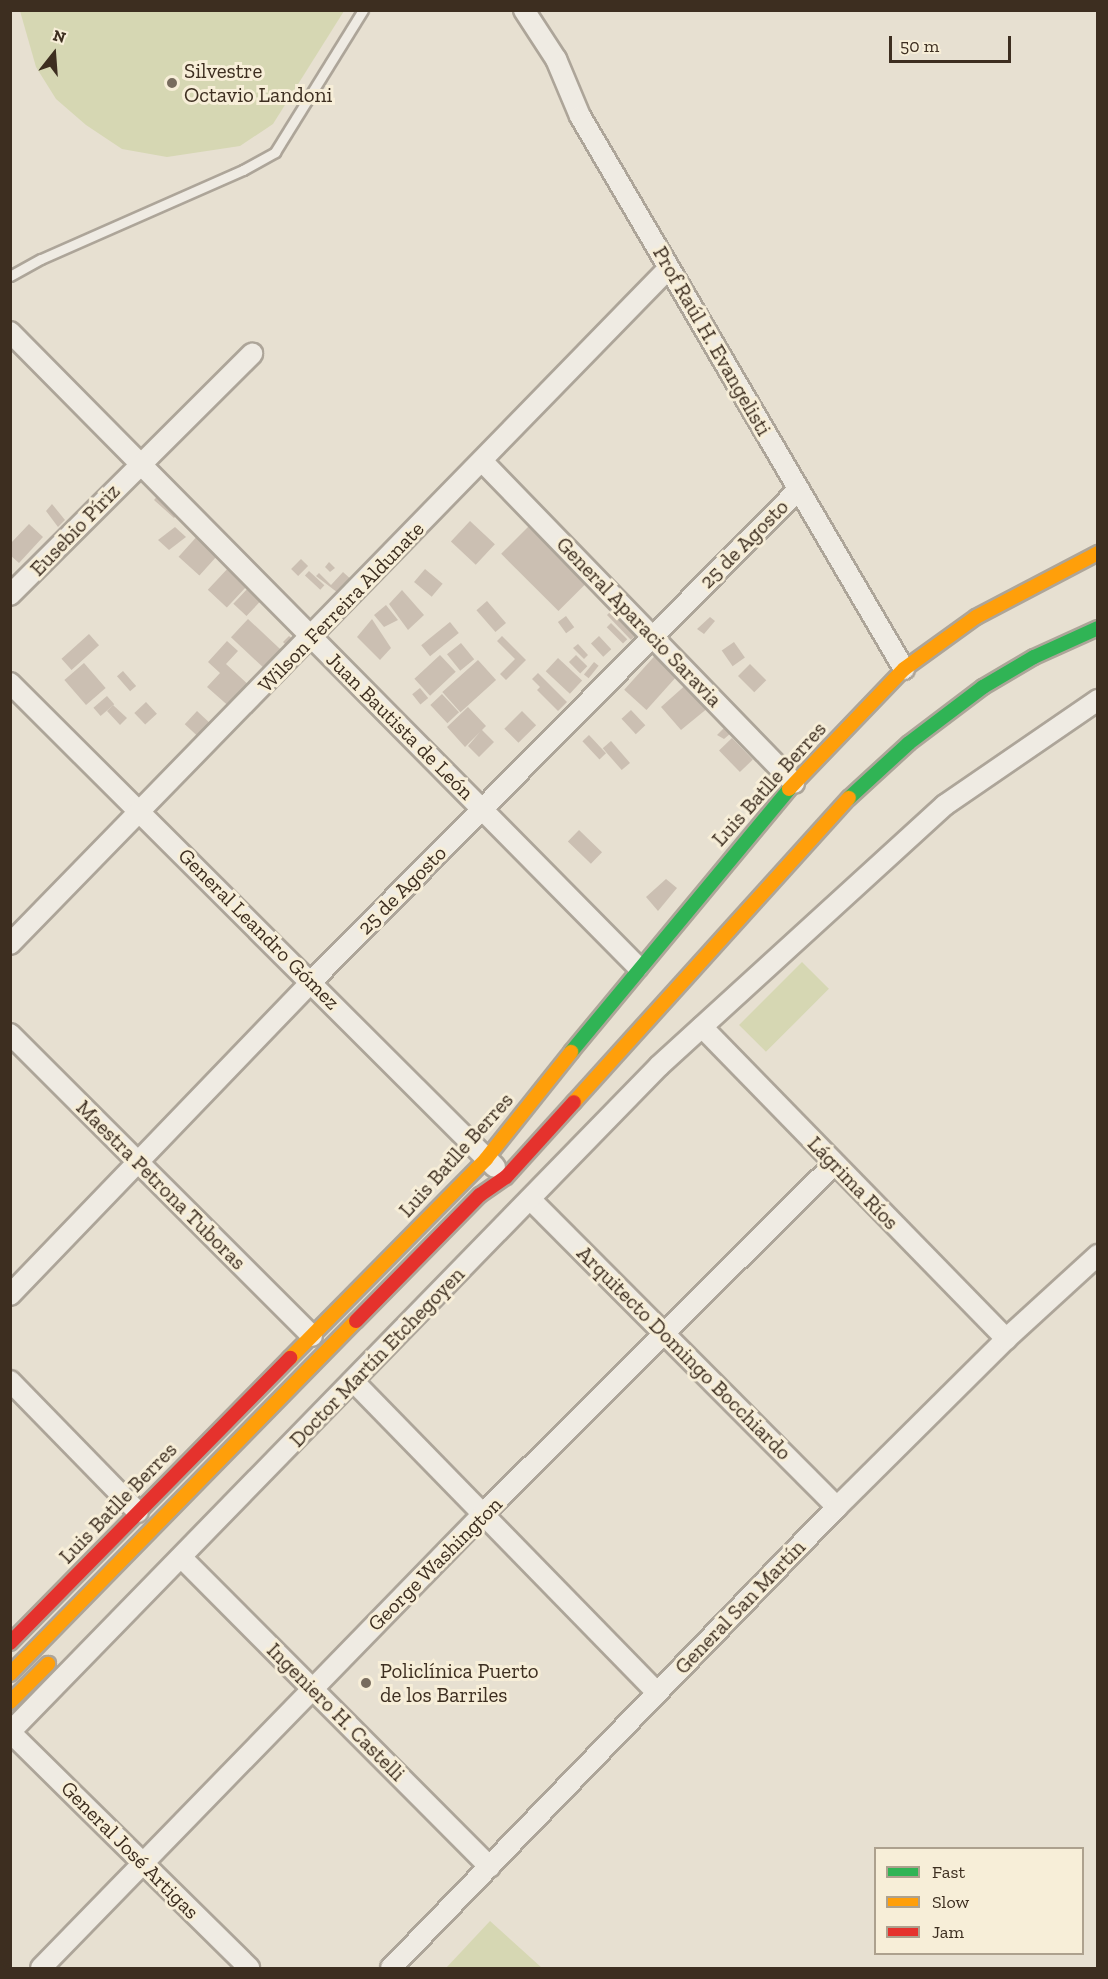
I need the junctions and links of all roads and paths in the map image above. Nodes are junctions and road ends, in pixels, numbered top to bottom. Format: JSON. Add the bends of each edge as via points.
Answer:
{"nodes":[{"id":1,"x":363,"y":10,"type":"edge"},
{"id":2,"x":524,"y":10,"type":"edge"},
{"id":3,"x":669,"y":268,"type":"junction"},
{"id":4,"x":10,"y":276,"type":"edge"},
{"id":5,"x":10,"y":332,"type":"edge"},
{"id":6,"x":252,"y":354,"type":"dead end"},
{"id":7,"x":483,"y":462,"type":"junction"},
{"id":8,"x":139,"y":464,"type":"junction"},
{"id":9,"x":798,"y":489,"type":"junction"},
{"id":10,"x":1098,"y":553,"type":"edge"},
{"id":11,"x":10,"y":595,"type":"edge"},
{"id":12,"x":1098,"y":628,"type":"edge"},
{"id":13,"x":653,"y":637,"type":"junction"},
{"id":14,"x":312,"y":638,"type":"junction"},
{"id":15,"x":904,"y":669,"type":"junction"},
{"id":16,"x":10,"y":683,"type":"edge"},
{"id":17,"x":1098,"y":700,"type":"edge"},
{"id":18,"x":794,"y":783,"type":"junction"},
{"id":19,"x":482,"y":810,"type":"junction"},
{"id":20,"x":140,"y":811,"type":"junction"},
{"id":21,"x":10,"y":944,"type":"edge"},
{"id":22,"x":638,"y":967,"type":"junction"},
{"id":23,"x":312,"y":981,"type":"junction"},
{"id":24,"x":702,"y":1028,"type":"junction"},
{"id":25,"x":10,"y":1035,"type":"edge"},
{"id":26,"x":486,"y":1159,"type":"junction"},
{"id":27,"x":140,"y":1164,"type":"junction"},
{"id":28,"x":834,"y":1164,"type":"junction"},
{"id":29,"x":506,"y":1177,"type":"junction"},
{"id":30,"x":530,"y":1199,"type":"junction"},
{"id":31,"x":492,"y":1207,"type":"dead end"},
{"id":32,"x":1098,"y":1255,"type":"edge"},
{"id":33,"x":10,"y":1295,"type":"edge"},
{"id":34,"x":665,"y":1332,"type":"junction"},
{"id":35,"x":312,"y":1336,"type":"junction"},
{"id":36,"x":1006,"y":1339,"type":"junction"},
{"id":37,"x":10,"y":1381,"type":"edge"},
{"id":38,"x":354,"y":1382,"type":"junction"},
{"id":39,"x":837,"y":1507,"type":"junction"},
{"id":40,"x":138,"y":1512,"type":"junction"},
{"id":41,"x":483,"y":1514,"type":"junction"},
{"id":42,"x":182,"y":1558,"type":"junction"},
{"id":43,"x":10,"y":1643,"type":"edge"},
{"id":44,"x":60,"y":1651,"type":"dead end"},
{"id":45,"x":10,"y":1674,"type":"edge"},
{"id":46,"x":312,"y":1688,"type":"junction"},
{"id":47,"x":657,"y":1692,"type":"junction"},
{"id":48,"x":10,"y":1702,"type":"edge"},
{"id":49,"x":10,"y":1732,"type":"edge"},
{"id":50,"x":143,"y":1864,"type":"junction"},
{"id":51,"x":490,"y":1867,"type":"junction"},
{"id":52,"x":41,"y":1968,"type":"edge"},
{"id":53,"x":249,"y":1968,"type":"edge"},
{"id":54,"x":391,"y":1968,"type":"edge"}],
"edges":[{"from":1,"to":4,"type":"lane","via":[[274,152],[243,171]]},
{"from":2,"to":3,"type":"street","name":"Prof Raúl H. Evangelisti","via":[[556,59],[580,116]]},
{"from":3,"to":7,"type":"street","name":"Wilson Ferreira Aldunate"},
{"from":3,"to":9,"type":"street","name":"Prof Raúl H. Evangelisti"},
{"from":5,"to":8,"type":"street","name":"Juan Bautista de León"},
{"from":6,"to":8,"type":"street","name":"Eusebio Píriz"},
{"from":7,"to":13,"type":"street","name":"General Aparacio Saravia"},
{"from":7,"to":14,"type":"street","name":"Wilson Ferreira Aldunate"},
{"from":8,"to":11,"type":"street","name":"Eusebio Píriz"},
{"from":8,"to":14,"type":"street","name":"Juan Bautista de León"},
{"from":9,"to":13,"type":"street","name":"25 de Agosto"},
{"from":9,"to":15,"type":"street","name":"Prof Raúl H. Evangelisti"},
{"from":10,"to":15,"type":"main road","name":"Luis Batlle Berres","via":[[976,617]]},
{"from":12,"to":29,"type":"main road","via":[[1034,657],[983,687],[859,787]]},
{"from":13,"to":18,"type":"street","name":"General Aparacio Saravia"},
{"from":13,"to":19,"type":"street","name":"25 de Agosto"},
{"from":14,"to":19,"type":"street","name":"Juan Bautista de León"},
{"from":14,"to":20,"type":"street","name":"Wilson Ferreira Aldunate"},
{"from":15,"to":18,"type":"main road","name":"Luis Batlle Berres"},
{"from":16,"to":20,"type":"street","name":"General Leandro Gómez"},
{"from":17,"to":24,"type":"street","name":"Doctor Martín Etchegoyen","via":[[945,805],[829,906]]},
{"from":18,"to":22,"type":"main road","name":"Luis Batlle Berres"},
{"from":19,"to":22,"type":"street","name":"Juan Bautista de León"},
{"from":19,"to":23,"type":"street","name":"25 de Agosto"},
{"from":20,"to":21,"type":"street","name":"Wilson Ferreira Aldunate"},
{"from":20,"to":23,"type":"street","name":"General Leandro Gómez"},
{"from":22,"to":26,"type":"main road","name":"Luis Batlle Berres"},
{"from":23,"to":26,"type":"street","name":"General Leandro Gómez"},
{"from":23,"to":27,"type":"street","name":"25 de Agosto"},
{"from":24,"to":28,"type":"street","name":"Lágrima Ríos"},
{"from":24,"to":30,"type":"street","name":"Doctor Martín Etchegoyen","via":[[658,1066]]},
{"from":25,"to":27,"type":"street","name":"Maestra Petrona Tuboras"},
{"from":26,"to":29,"type":"street","name":"General Leandro Gómez"},
{"from":26,"to":35,"type":"main road","name":"Luis Batlle Berres"},
{"from":27,"to":33,"type":"street","name":"25 de Agosto"},
{"from":27,"to":35,"type":"street","name":"Maestra Petrona Tuboras"},
{"from":28,"to":34,"type":"street","name":"George Washington"},
{"from":28,"to":36,"type":"street","name":"Lágrima Ríos"},
{"from":29,"to":31,"type":"main road"},
{"from":29,"to":45,"type":"main road","via":[[480,1195]]},
{"from":30,"to":34,"type":"street","name":"Arquitecto Domingo Bocchiardo"},
{"from":30,"to":38,"type":"street","name":"Doctor Martín Etchegoyen"},
{"from":32,"to":36,"type":"street","name":"General San Martín"},
{"from":34,"to":39,"type":"street","name":"Arquitecto Domingo Bocchiardo"},
{"from":34,"to":41,"type":"street","name":"George Washington"},
{"from":35,"to":40,"type":"main road","name":"Luis Batlle Berres"},
{"from":36,"to":39,"type":"street","name":"General San Martín"},
{"from":37,"to":40,"type":"street"},
{"from":38,"to":41,"type":"street"},
{"from":38,"to":42,"type":"street","name":"Doctor Martín Etchegoyen"},
{"from":39,"to":47,"type":"street","name":"General San Martín"},
{"from":40,"to":43,"type":"main road","name":"Luis Batlle Berres"},
{"from":41,"to":46,"type":"street","name":"George Washington"},
{"from":41,"to":47,"type":"street"},
{"from":42,"to":46,"type":"street","name":"Ingeniero H. Castelli"},
{"from":42,"to":49,"type":"street","name":"Doctor Martín Etchegoyen"},
{"from":44,"to":48,"type":"main road"},
{"from":46,"to":50,"type":"street","name":"George Washington"},
{"from":46,"to":51,"type":"street","name":"Ingeniero H. Castelli"},
{"from":47,"to":51,"type":"street","name":"General San Martín"},
{"from":49,"to":50,"type":"street","name":"General José Artigas"},
{"from":50,"to":52,"type":"street","name":"George Washington"},
{"from":50,"to":53,"type":"street","name":"General José Artigas"},
{"from":51,"to":54,"type":"street","name":"General San Martín"}]}
